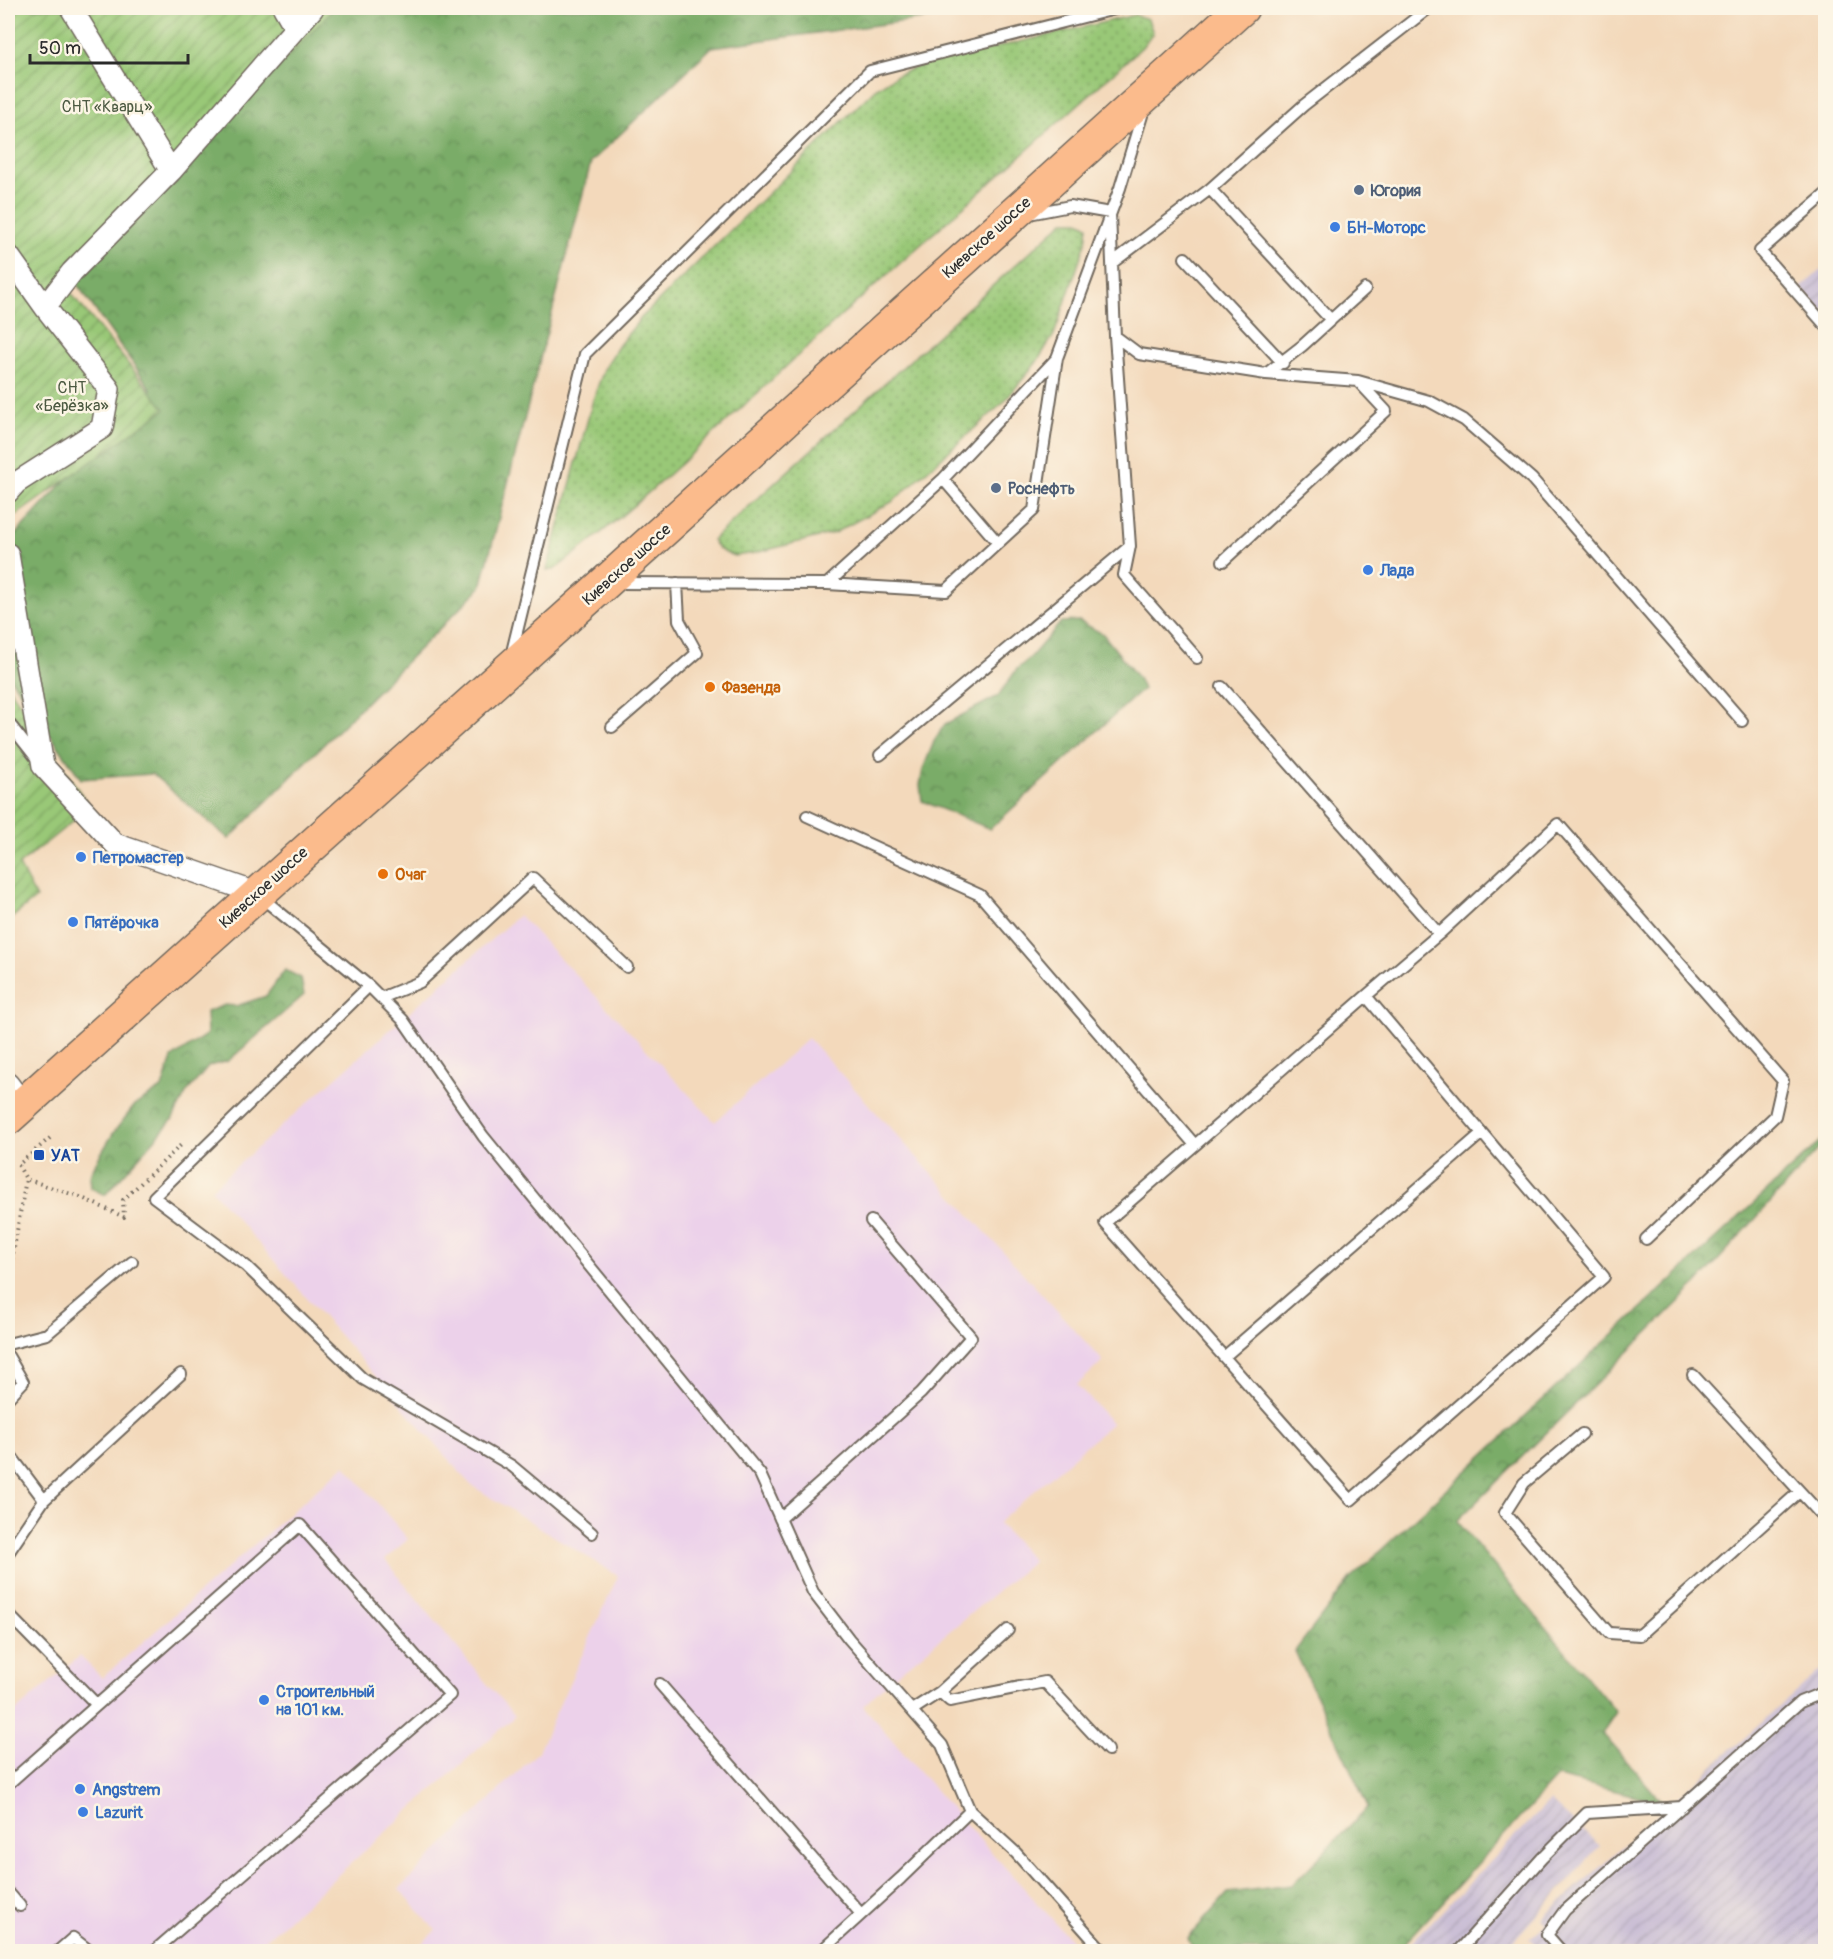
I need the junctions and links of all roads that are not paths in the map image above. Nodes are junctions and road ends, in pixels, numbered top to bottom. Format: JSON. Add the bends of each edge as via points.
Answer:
{"nodes":[{"id":1,"x":71,"y":8,"type":"edge"},
{"id":2,"x":284,"y":8,"type":"edge"},
{"id":3,"x":313,"y":8,"type":"edge"},
{"id":4,"x":1119,"y":8,"type":"edge"},
{"id":5,"x":1242,"y":8,"type":"edge"},
{"id":6,"x":1429,"y":8,"type":"edge"},
{"id":7,"x":295,"y":27,"type":"junction"},
{"id":8,"x":1149,"y":91,"type":"junction"},
{"id":9,"x":171,"y":171,"type":"junction"},
{"id":10,"x":1210,"y":189,"type":"junction"},
{"id":11,"x":1826,"y":194,"type":"edge"},
{"id":12,"x":1110,"y":213,"type":"junction"},
{"id":13,"x":1008,"y":218,"type":"junction"},
{"id":14,"x":8,"y":255,"type":"edge"},
{"id":15,"x":1185,"y":258,"type":"dead end"},
{"id":16,"x":1112,"y":263,"type":"junction"},
{"id":17,"x":1365,"y":289,"type":"dead end"},
{"id":18,"x":45,"y":307,"type":"junction"},
{"id":19,"x":1331,"y":320,"type":"junction"},
{"id":20,"x":1826,"y":326,"type":"edge"},
{"id":21,"x":1115,"y":336,"type":"junction"},
{"id":22,"x":1058,"y":358,"type":"junction"},
{"id":23,"x":1283,"y":363,"type":"junction"},
{"id":24,"x":1266,"y":374,"type":"junction"},
{"id":25,"x":1358,"y":381,"type":"junction"},
{"id":26,"x":943,"y":479,"type":"junction"},
{"id":27,"x":8,"y":492,"type":"edge"},
{"id":28,"x":998,"y":543,"type":"junction"},
{"id":29,"x":1130,"y":546,"type":"junction"},
{"id":30,"x":8,"y":554,"type":"edge"},
{"id":31,"x":1223,"y":561,"type":"dead end"},
{"id":32,"x":605,"y":583,"type":"junction"},
{"id":33,"x":677,"y":583,"type":"junction"},
{"id":34,"x":827,"y":584,"type":"junction"},
{"id":35,"x":1197,"y":658,"type":"dead end"},
{"id":36,"x":508,"y":668,"type":"junction"},
{"id":37,"x":1222,"y":687,"type":"dead end"},
{"id":38,"x":1742,"y":721,"type":"dead end"},
{"id":39,"x":8,"y":722,"type":"edge"},
{"id":40,"x":612,"y":727,"type":"dead end"},
{"id":41,"x":880,"y":755,"type":"dead end"},
{"id":42,"x":43,"y":766,"type":"junction"},
{"id":43,"x":807,"y":816,"type":"dead end"},
{"id":44,"x":256,"y":893,"type":"junction"},
{"id":45,"x":1439,"y":934,"type":"junction"},
{"id":46,"x":627,"y":967,"type":"dead end"},
{"id":47,"x":369,"y":986,"type":"junction"},
{"id":48,"x":1365,"y":996,"type":"junction"},
{"id":49,"x":381,"y":998,"type":"junction"},
{"id":50,"x":13,"y":1102,"type":"edge"},
{"id":51,"x":1482,"y":1133,"type":"junction"},
{"id":52,"x":1195,"y":1145,"type":"junction"},
{"id":53,"x":871,"y":1221,"type":"dead end"},
{"id":54,"x":1646,"y":1239,"type":"dead end"},
{"id":55,"x":132,"y":1262,"type":"dead end"},
{"id":56,"x":8,"y":1344,"type":"edge"},
{"id":57,"x":8,"y":1356,"type":"edge"},
{"id":58,"x":1224,"y":1357,"type":"junction"},
{"id":59,"x":181,"y":1374,"type":"dead end"},
{"id":60,"x":1693,"y":1375,"type":"dead end"},
{"id":61,"x":8,"y":1398,"type":"edge"},
{"id":62,"x":1582,"y":1434,"type":"dead end"},
{"id":63,"x":8,"y":1452,"type":"edge"},
{"id":64,"x":1799,"y":1492,"type":"junction"},
{"id":65,"x":44,"y":1500,"type":"junction"},
{"id":66,"x":780,"y":1520,"type":"junction"},
{"id":67,"x":1826,"y":1520,"type":"edge"},
{"id":68,"x":592,"y":1533,"type":"dead end"},
{"id":69,"x":8,"y":1553,"type":"edge"},
{"id":70,"x":8,"y":1614,"type":"edge"},
{"id":71,"x":1008,"y":1630,"type":"dead end"},
{"id":72,"x":660,"y":1684,"type":"dead end"},
{"id":73,"x":940,"y":1692,"type":"junction"},
{"id":74,"x":1826,"y":1695,"type":"edge"},
{"id":75,"x":97,"y":1705,"type":"junction"},
{"id":76,"x":912,"y":1710,"type":"junction"},
{"id":77,"x":1108,"y":1750,"type":"dead end"},
{"id":78,"x":8,"y":1784,"type":"edge"},
{"id":79,"x":1682,"y":1807,"type":"junction"},
{"id":80,"x":970,"y":1810,"type":"junction"},
{"id":81,"x":8,"y":1892,"type":"edge"},
{"id":82,"x":20,"y":1906,"type":"dead end"},
{"id":83,"x":861,"y":1914,"type":"junction"},
{"id":84,"x":1561,"y":1951,"type":"edge"},
{"id":85,"x":57,"y":1952,"type":"edge"},
{"id":86,"x":91,"y":1952,"type":"edge"},
{"id":87,"x":153,"y":1952,"type":"edge"},
{"id":88,"x":820,"y":1952,"type":"edge"},
{"id":89,"x":1104,"y":1952,"type":"edge"},
{"id":90,"x":1458,"y":1952,"type":"edge"}],
"edges":[{"from":1,"to":9,"type":"street"},
{"from":2,"to":7,"type":"street"},
{"from":3,"to":7,"type":"street"},
{"from":4,"to":36,"type":"lane","via":[[870,71],[585,354]]},
{"from":5,"to":8,"type":"highway","name":"Киевское шоссе"},
{"from":6,"to":10,"type":"lane","via":[[1304,105]]},
{"from":7,"to":9,"type":"street"},
{"from":8,"to":12,"type":"lane"},
{"from":8,"to":13,"type":"highway","name":"Киевское шоссе"},
{"from":9,"to":18,"type":"street","via":[[72,272]]},
{"from":10,"to":16,"type":"lane"},
{"from":10,"to":19,"type":"lane"},
{"from":11,"to":20,"type":"lane","via":[[1760,251]]},
{"from":12,"to":13,"type":"lane","via":[[1070,206]]},
{"from":12,"to":16,"type":"lane"},
{"from":12,"to":22,"type":"lane"},
{"from":13,"to":32,"type":"highway","name":"Киевское шоссе"},
{"from":14,"to":18,"type":"street"},
{"from":15,"to":23,"type":"lane"},
{"from":16,"to":21,"type":"lane"},
{"from":17,"to":19,"type":"lane"},
{"from":18,"to":27,"type":"street","via":[[109,389],[102,428]]},
{"from":19,"to":23,"type":"lane"},
{"from":21,"to":24,"type":"lane","via":[[1139,354]]},
{"from":21,"to":29,"type":"lane"},
{"from":22,"to":26,"type":"lane"},
{"from":22,"to":28,"type":"lane","via":[[1034,510]]},
{"from":23,"to":24,"type":"lane"},
{"from":24,"to":25,"type":"lane"},
{"from":25,"to":31,"type":"lane","via":[[1386,411]]},
{"from":25,"to":38,"type":"lane","via":[[1429,401],[1464,420],[1532,479]]},
{"from":26,"to":28,"type":"lane"},
{"from":26,"to":34,"type":"lane"},
{"from":28,"to":34,"type":"lane","via":[[946,591]]},
{"from":29,"to":35,"type":"lane","via":[[1125,575]]},
{"from":29,"to":41,"type":"lane"},
{"from":30,"to":42,"type":"street"},
{"from":32,"to":33,"type":"lane"},
{"from":32,"to":36,"type":"highway","name":"Киевское шоссе"},
{"from":33,"to":34,"type":"lane"},
{"from":33,"to":40,"type":"lane","via":[[679,620],[697,653]]},
{"from":36,"to":44,"type":"highway","name":"Киевское шоссе"},
{"from":37,"to":45,"type":"lane"},
{"from":39,"to":42,"type":"lane"},
{"from":42,"to":44,"type":"street","via":[[115,844]]},
{"from":43,"to":52,"type":"lane","via":[[980,895]]},
{"from":44,"to":47,"type":"lane"},
{"from":44,"to":50,"type":"highway","name":"Киевское шоссе"},
{"from":45,"to":48,"type":"lane"},
{"from":45,"to":54,"type":"lane","via":[[1558,824],[1783,1081],[1774,1116]]},
{"from":46,"to":49,"type":"lane","via":[[533,878],[420,982]]},
{"from":47,"to":49,"type":"lane"},
{"from":47,"to":68,"type":"lane","via":[[154,1197],[246,1266],[363,1379],[512,1466]]},
{"from":48,"to":51,"type":"lane"},
{"from":48,"to":52,"type":"lane"},
{"from":49,"to":66,"type":"lane","via":[[403,1020],[483,1136],[760,1474]]},
{"from":51,"to":58,"type":"lane"},
{"from":51,"to":58,"type":"lane","via":[[1604,1277],[1351,1500]]},
{"from":52,"to":58,"type":"lane","via":[[1105,1223]]},
{"from":53,"to":66,"type":"lane","via":[[972,1337],[921,1393]]},
{"from":55,"to":56,"type":"lane","via":[[47,1334]]},
{"from":57,"to":61,"type":"lane","via":[[23,1382]]},
{"from":59,"to":65,"type":"lane"},
{"from":60,"to":64,"type":"lane"},
{"from":62,"to":64,"type":"lane","via":[[1524,1484],[1505,1513],[1609,1633],[1640,1635]]},
{"from":63,"to":65,"type":"lane"},
{"from":64,"to":67,"type":"lane"},
{"from":65,"to":69,"type":"lane"},
{"from":66,"to":76,"type":"lane","via":[[813,1592]]},
{"from":70,"to":75,"type":"lane"},
{"from":71,"to":73,"type":"lane"},
{"from":72,"to":83,"type":"lane"},
{"from":73,"to":76,"type":"lane"},
{"from":73,"to":77,"type":"lane","via":[[950,1701],[1045,1682]]},
{"from":74,"to":79,"type":"lane","via":[[1800,1702]]},
{"from":75,"to":78,"type":"lane"},
{"from":75,"to":87,"type":"lane","via":[[300,1525],[450,1695]]},
{"from":76,"to":80,"type":"lane","via":[[942,1745]]},
{"from":79,"to":84,"type":"lane","via":[[1565,1910],[1547,1935]]},
{"from":79,"to":90,"type":"lane","via":[[1587,1813]]},
{"from":80,"to":83,"type":"lane"},
{"from":80,"to":89,"type":"lane","via":[[1016,1853]]},
{"from":81,"to":82,"type":"lane"},
{"from":83,"to":88,"type":"lane"},
{"from":85,"to":86,"type":"lane","via":[[73,1938]]}]}
